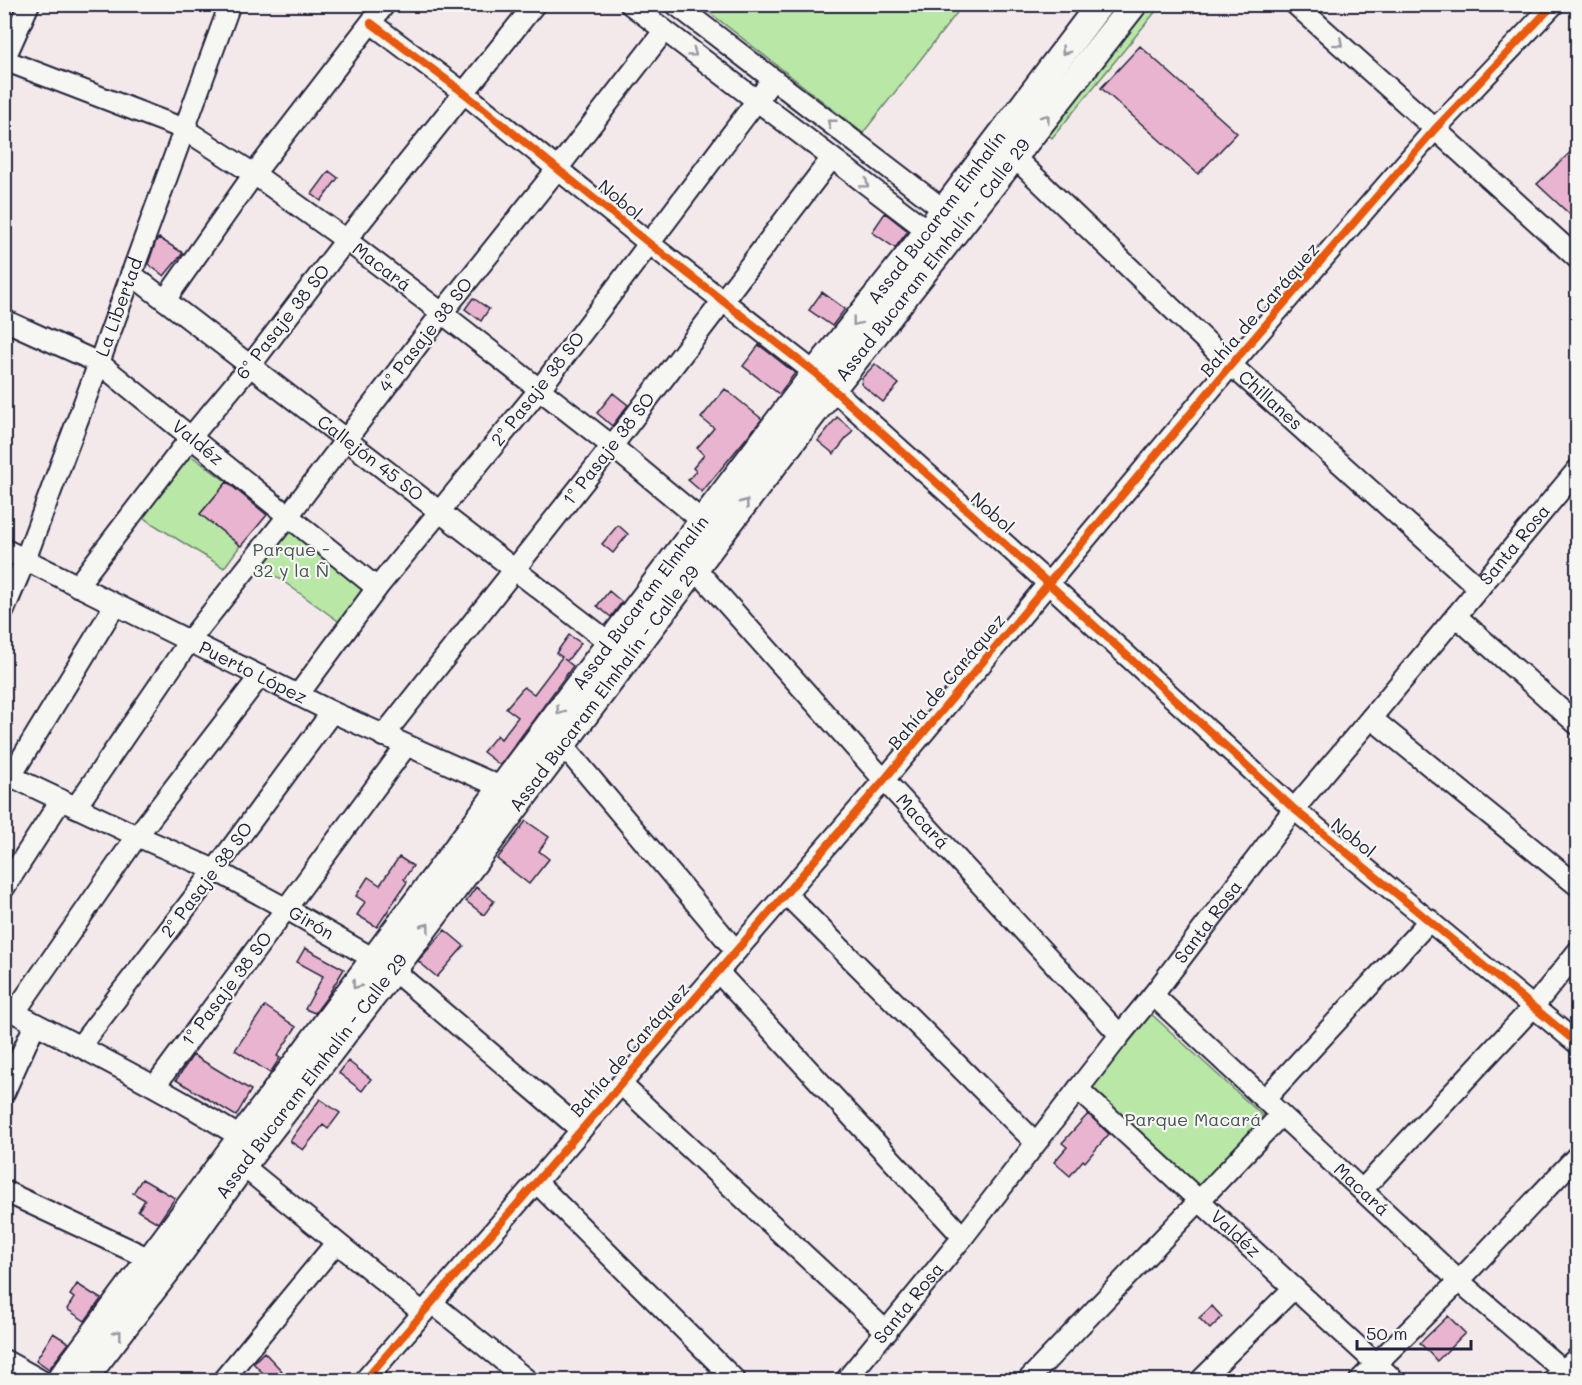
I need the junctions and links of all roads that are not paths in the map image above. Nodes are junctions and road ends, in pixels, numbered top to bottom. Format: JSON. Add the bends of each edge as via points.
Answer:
{"nodes":[{"id":1,"x":30,"y":4,"type":"edge"},
{"id":2,"x":230,"y":4,"type":"edge"},
{"id":3,"x":385,"y":4,"type":"edge"},
{"id":4,"x":535,"y":4,"type":"edge"},
{"id":5,"x":630,"y":4,"type":"edge"},
{"id":6,"x":675,"y":4,"type":"edge"},
{"id":7,"x":1100,"y":4,"type":"edge"},
{"id":8,"x":1134,"y":4,"type":"edge"},
{"id":9,"x":1295,"y":4,"type":"edge"},
{"id":10,"x":1554,"y":4,"type":"edge"},
{"id":11,"x":371,"y":23,"type":"junction"},
{"id":12,"x":664,"y":31,"type":"junction"},
{"id":13,"x":4,"y":60,"type":"edge"},
{"id":14,"x":773,"y":79,"type":"junction"},
{"id":15,"x":464,"y":93,"type":"junction"},
{"id":16,"x":756,"y":100,"type":"junction"},
{"id":17,"x":184,"y":129,"type":"junction"},
{"id":18,"x":1435,"y":129,"type":"junction"},
{"id":19,"x":1015,"y":158,"type":"junction"},
{"id":20,"x":831,"y":159,"type":"junction"},
{"id":21,"x":558,"y":168,"type":"junction"},
{"id":22,"x":254,"y":174,"type":"junction"},
{"id":23,"x":944,"y":210,"type":"junction"},
{"id":24,"x":928,"y":231,"type":"junction"},
{"id":25,"x":346,"y":240,"type":"junction"},
{"id":26,"x":650,"y":244,"type":"junction"},
{"id":27,"x":1578,"y":259,"type":"edge"},
{"id":28,"x":131,"y":274,"type":"junction"},
{"id":29,"x":165,"y":300,"type":"junction"},
{"id":30,"x":722,"y":302,"type":"junction"},
{"id":31,"x":442,"y":313,"type":"junction"},
{"id":32,"x":4,"y":320,"type":"edge"},
{"id":33,"x":99,"y":363,"type":"junction"},
{"id":34,"x":1231,"y":365,"type":"junction"},
{"id":35,"x":250,"y":366,"type":"junction"},
{"id":36,"x":823,"y":381,"type":"junction"},
{"id":37,"x":539,"y":390,"type":"junction"},
{"id":38,"x":191,"y":437,"type":"junction"},
{"id":39,"x":346,"y":440,"type":"junction"},
{"id":40,"x":612,"y":446,"type":"junction"},
{"id":41,"x":1578,"y":469,"type":"edge"},
{"id":42,"x":440,"y":512,"type":"junction"},
{"id":43,"x":288,"y":516,"type":"junction"},
{"id":44,"x":711,"y":528,"type":"junction"},
{"id":45,"x":4,"y":549,"type":"edge"},
{"id":46,"x":25,"y":560,"type":"junction"},
{"id":47,"x":688,"y":560,"type":"junction"},
{"id":48,"x":514,"y":569,"type":"junction"},
{"id":49,"x":1048,"y":583,"type":"junction"},
{"id":50,"x":77,"y":586,"type":"junction"},
{"id":51,"x":377,"y":588,"type":"junction"},
{"id":52,"x":1479,"y":588,"type":"junction"},
{"id":53,"x":115,"y":605,"type":"junction"},
{"id":54,"x":4,"y":610,"type":"edge"},
{"id":55,"x":1456,"y":616,"type":"junction"},
{"id":56,"x":190,"y":640,"type":"junction"},
{"id":57,"x":610,"y":643,"type":"junction"},
{"id":58,"x":260,"y":676,"type":"junction"},
{"id":59,"x":298,"y":695,"type":"junction"},
{"id":60,"x":332,"y":712,"type":"junction"},
{"id":61,"x":1371,"y":718,"type":"junction"},
{"id":62,"x":1578,"y":725,"type":"edge"},
{"id":63,"x":383,"y":736,"type":"junction"},
{"id":64,"x":562,"y":744,"type":"junction"},
{"id":65,"x":406,"y":746,"type":"junction"},
{"id":66,"x":8,"y":774,"type":"edge"},
{"id":67,"x":884,"y":780,"type":"junction"},
{"id":68,"x":503,"y":788,"type":"junction"},
{"id":69,"x":69,"y":803,"type":"junction"},
{"id":70,"x":1293,"y":809,"type":"junction"},
{"id":71,"x":137,"y":836,"type":"junction"},
{"id":72,"x":215,"y":870,"type":"junction"},
{"id":73,"x":1578,"y":886,"type":"edge"},
{"id":74,"x":4,"y":888,"type":"edge"},
{"id":75,"x":786,"y":894,"type":"junction"},
{"id":76,"x":286,"y":909,"type":"junction"},
{"id":77,"x":1430,"y":920,"type":"junction"},
{"id":78,"x":736,"y":951,"type":"junction"},
{"id":79,"x":1578,"y":951,"type":"edge"},
{"id":80,"x":384,"y":964,"type":"junction"},
{"id":81,"x":718,"y":972,"type":"junction"},
{"id":82,"x":1153,"y":995,"type":"junction"},
{"id":83,"x":1534,"y":1006,"type":"junction"},
{"id":84,"x":10,"y":1010,"type":"edge"},
{"id":85,"x":34,"y":1024,"type":"junction"},
{"id":86,"x":1120,"y":1035,"type":"junction"},
{"id":87,"x":1578,"y":1044,"type":"edge"},
{"id":88,"x":80,"y":1046,"type":"junction"},
{"id":89,"x":621,"y":1084,"type":"junction"},
{"id":90,"x":155,"y":1086,"type":"junction"},
{"id":91,"x":1078,"y":1089,"type":"junction"},
{"id":92,"x":4,"y":1093,"type":"edge"},
{"id":93,"x":1265,"y":1100,"type":"junction"},
{"id":94,"x":1281,"y":1115,"type":"junction"},
{"id":95,"x":581,"y":1130,"type":"junction"},
{"id":96,"x":1035,"y":1142,"type":"junction"},
{"id":97,"x":242,"y":1151,"type":"junction"},
{"id":98,"x":1578,"y":1155,"type":"edge"},
{"id":99,"x":536,"y":1182,"type":"junction"},
{"id":100,"x":1362,"y":1190,"type":"junction"},
{"id":101,"x":4,"y":1191,"type":"edge"},
{"id":102,"x":1200,"y":1201,"type":"junction"},
{"id":103,"x":963,"y":1237,"type":"junction"},
{"id":104,"x":336,"y":1243,"type":"junction"},
{"id":105,"x":159,"y":1265,"type":"junction"},
{"id":106,"x":1459,"y":1281,"type":"junction"},
{"id":107,"x":1294,"y":1288,"type":"junction"},
{"id":108,"x":427,"y":1308,"type":"junction"},
{"id":109,"x":887,"y":1332,"type":"junction"},
{"id":110,"x":4,"y":1360,"type":"edge"},
{"id":111,"x":1376,"y":1364,"type":"junction"},
{"id":112,"x":1567,"y":1372,"type":"edge"},
{"id":113,"x":40,"y":1380,"type":"edge"},
{"id":114,"x":60,"y":1380,"type":"edge"},
{"id":115,"x":82,"y":1380,"type":"edge"},
{"id":116,"x":223,"y":1380,"type":"edge"},
{"id":117,"x":365,"y":1380,"type":"edge"},
{"id":118,"x":527,"y":1380,"type":"edge"},
{"id":119,"x":735,"y":1380,"type":"edge"},
{"id":120,"x":846,"y":1380,"type":"edge"},
{"id":121,"x":1028,"y":1380,"type":"edge"},
{"id":122,"x":1201,"y":1380,"type":"edge"},
{"id":123,"x":1360,"y":1380,"type":"edge"},
{"id":124,"x":1394,"y":1380,"type":"edge"}],
"edges":[{"from":1,"to":13,"type":"street"},
{"from":2,"to":17,"type":"street","name":"La Libertad"},
{"from":3,"to":11,"type":"street"},
{"from":4,"to":15,"type":"street","name":"6º Pasaje 38 SO"},
{"from":5,"to":12,"type":"street"},
{"from":6,"to":14,"type":"street"},
{"from":7,"to":23,"type":"main road","name":"Assad Bucaram Elmhalín","one_way":true},
{"from":19,"to":8,"type":"main road","name":"Assad Bucaram Elmhalín - Calle 29","one_way":true},
{"from":9,"to":18,"type":"street","one_way":true},
{"from":10,"to":18,"type":"street","name":"Bahía de Caráquez"},
{"from":11,"to":15,"type":"street","name":"Nobol"},
{"from":11,"to":22,"type":"street"},
{"from":12,"to":16,"type":"street","one_way":true},
{"from":12,"to":21,"type":"street","name":"4º Pasaje 38 SO"},
{"from":13,"to":17,"type":"street","name":"Macará"},
{"from":14,"to":16,"type":"street","name":"2º Pasaje 38 SO"},
{"from":23,"to":14,"type":"street","one_way":true},
{"from":15,"to":21,"type":"street","name":"Nobol"},
{"from":15,"to":25,"type":"street","name":"6º Pasaje 38 SO"},
{"from":16,"to":20,"type":"street"},
{"from":16,"to":26,"type":"street","name":"2º Pasaje 38 SO"},
{"from":17,"to":22,"type":"street","name":"Macará"},
{"from":17,"to":28,"type":"street","name":"La Libertad"},
{"from":18,"to":27,"type":"street"},
{"from":18,"to":34,"type":"street","name":"Bahía de Caráquez"},
{"from":19,"to":34,"type":"street","name":"Chillanes"},
{"from":19,"to":36,"type":"main road","name":"Assad Bucaram Elmhalín - Calle 29"},
{"from":20,"to":24,"type":"street","one_way":true},
{"from":20,"to":30,"type":"street","name":"1º Pasaje 38 SO"},
{"from":21,"to":26,"type":"street","name":"Nobol"},
{"from":21,"to":31,"type":"street","name":"4º Pasaje 38 SO"},
{"from":22,"to":25,"type":"street","name":"Macará"},
{"from":22,"to":29,"type":"street"},
{"from":23,"to":24,"type":"main road","name":"Assad Bucaram Elmhalín"},
{"from":24,"to":36,"type":"main road","name":"Assad Bucaram Elmhalín","one_way":true},
{"from":25,"to":31,"type":"street","name":"Macará"},
{"from":25,"to":35,"type":"street","name":"6º Pasaje 38 SO"},
{"from":26,"to":30,"type":"street","name":"Nobol"},
{"from":26,"to":37,"type":"street","name":"2º Pasaje 38 SO"},
{"from":28,"to":29,"type":"street","name":"Callejón 45 SO"},
{"from":28,"to":33,"type":"street","name":"La Libertad"},
{"from":29,"to":35,"type":"street","name":"Callejón 45 SO"},
{"from":30,"to":36,"type":"street","name":"Nobol"},
{"from":30,"to":40,"type":"street","name":"1º Pasaje 38 SO"},
{"from":31,"to":37,"type":"street","name":"Macará"},
{"from":31,"to":39,"type":"street","name":"4º Pasaje 38 SO"},
{"from":32,"to":33,"type":"street","name":"Valdéz"},
{"from":33,"to":38,"type":"street","name":"Valdéz"},
{"from":33,"to":46,"type":"street","name":"La Libertad"},
{"from":34,"to":49,"type":"street","name":"Bahía de Caráquez"},
{"from":34,"to":52,"type":"street","name":"Chillanes"},
{"from":35,"to":38,"type":"street","name":"6º Pasaje 38 SO"},
{"from":35,"to":39,"type":"street","name":"Callejón 45 SO"},
{"from":36,"to":44,"type":"main road","name":"Assad Bucaram Elmhalín"},
{"from":36,"to":49,"type":"street","name":"Nobol"},
{"from":37,"to":40,"type":"street","name":"Macará"},
{"from":37,"to":42,"type":"street","name":"2º Pasaje 38 SO"},
{"from":38,"to":43,"type":"street","name":"Valdéz"},
{"from":38,"to":50,"type":"street","name":"6º Pasaje 38 SO"},
{"from":39,"to":42,"type":"street","name":"Callejón 45 SO"},
{"from":39,"to":43,"type":"street","name":"4º Pasaje 38 SO"},
{"from":40,"to":44,"type":"street","name":"Macará"},
{"from":40,"to":48,"type":"street","name":"1º Pasaje 38 SO"},
{"from":41,"to":52,"type":"street","name":"Santa Rosa"},
{"from":42,"to":48,"type":"street","name":"Callejón 45 SO"},
{"from":42,"to":51,"type":"street","name":"2º Pasaje 38 SO"},
{"from":43,"to":51,"type":"street","name":"Valdéz"},
{"from":43,"to":56,"type":"street","name":"4º Pasaje 38 SO"},
{"from":44,"to":47,"type":"main road","name":"Assad Bucaram Elmhalín"},
{"from":45,"to":46,"type":"street","name":"Puerto López"},
{"from":46,"to":50,"type":"street","name":"Puerto López"},
{"from":46,"to":54,"type":"street","name":"La Libertad"},
{"from":47,"to":57,"type":"main road","name":"Assad Bucaram Elmhalín"},
{"from":47,"to":64,"type":"main road","name":"Assad Bucaram Elmhalín - Calle 29"},
{"from":47,"to":67,"type":"street","name":"Macará"},
{"from":48,"to":57,"type":"street","name":"Callejón 45 SO"},
{"from":48,"to":63,"type":"street","name":"1º Pasaje 38 SO"},
{"from":49,"to":67,"type":"street","name":"Bahía de Caráquez"},
{"from":49,"to":70,"type":"street","name":"Nobol"},
{"from":50,"to":53,"type":"street","name":"Puerto López"},
{"from":51,"to":59,"type":"street","name":"2º Pasaje 38 SO"},
{"from":52,"to":55,"type":"street","name":"Santa Rosa"},
{"from":53,"to":56,"type":"street","name":"Puerto López"},
{"from":53,"to":66,"type":"street"},
{"from":55,"to":61,"type":"street","name":"Santa Rosa"},
{"from":55,"to":62,"type":"street"},
{"from":56,"to":58,"type":"street","name":"Puerto López"},
{"from":56,"to":69,"type":"street","name":"4º Pasaje 38 SO"},
{"from":57,"to":68,"type":"main road","name":"Assad Bucaram Elmhalín","one_way":true},
{"from":58,"to":59,"type":"street","name":"Puerto López"},
{"from":58,"to":71,"type":"street"},
{"from":59,"to":60,"type":"street","name":"Puerto López"},
{"from":60,"to":63,"type":"street","name":"Puerto López"},
{"from":60,"to":72,"type":"street","name":"2º Pasaje 38 SO"},
{"from":61,"to":70,"type":"street","name":"Santa Rosa"},
{"from":61,"to":73,"type":"street"},
{"from":63,"to":65,"type":"street","name":"Puerto López"},
{"from":64,"to":78,"type":"street"},
{"from":80,"to":64,"type":"main road","name":"Assad Bucaram Elmhalín - Calle 29","one_way":true},
{"from":65,"to":68,"type":"street","name":"Puerto López"},
{"from":65,"to":76,"type":"street","name":"1º Pasaje 38 SO"},
{"from":66,"to":69,"type":"street","name":"Girón"},
{"from":67,"to":75,"type":"street","name":"Bahía de Caráquez"},
{"from":67,"to":86,"type":"street","name":"Macará"},
{"from":68,"to":80,"type":"main road","name":"Assad Bucaram Elmhalín"},
{"from":69,"to":71,"type":"street","name":"Girón"},
{"from":69,"to":74,"type":"street","name":"4º Pasaje 38 SO"},
{"from":70,"to":77,"type":"street","name":"Nobol"},
{"from":70,"to":82,"type":"street","name":"Santa Rosa"},
{"from":71,"to":72,"type":"street","name":"Girón"},
{"from":71,"to":84,"type":"street"},
{"from":72,"to":76,"type":"street","name":"Girón"},
{"from":72,"to":88,"type":"street","name":"2º Pasaje 38 SO"},
{"from":75,"to":78,"type":"street","name":"Bahía de Caráquez"},
{"from":75,"to":96,"type":"street"},
{"from":76,"to":80,"type":"street","name":"Girón"},
{"from":76,"to":90,"type":"street","name":"1º Pasaje 38 SO"},
{"from":77,"to":83,"type":"street","name":"Nobol"},
{"from":77,"to":93,"type":"street"},
{"from":78,"to":81,"type":"street","name":"Bahía de Caráquez"},
{"from":79,"to":83,"type":"street"},
{"from":80,"to":95,"type":"street","name":"Girón"},
{"from":80,"to":97,"type":"main road","name":"Assad Bucaram Elmhalín"},
{"from":81,"to":89,"type":"street","name":"Bahía de Caráquez"},
{"from":81,"to":103,"type":"street"},
{"from":82,"to":86,"type":"street","name":"Santa Rosa"},
{"from":82,"to":93,"type":"street","name":"Macará"},
{"from":83,"to":87,"type":"street","name":"Nobol"},
{"from":83,"to":100,"type":"street"},
{"from":84,"to":85,"type":"street"},
{"from":85,"to":88,"type":"street"},
{"from":85,"to":92,"type":"street"},
{"from":86,"to":91,"type":"street","name":"Santa Rosa"},
{"from":88,"to":90,"type":"street"},
{"from":89,"to":95,"type":"street","name":"Bahía de Caráquez"},
{"from":89,"to":109,"type":"street"},
{"from":90,"to":97,"type":"street"},
{"from":91,"to":96,"type":"street","name":"Santa Rosa"},
{"from":91,"to":102,"type":"street","name":"Valdéz"},
{"from":93,"to":94,"type":"street","name":"Macará"},
{"from":94,"to":100,"type":"street","name":"Macará"},
{"from":94,"to":102,"type":"street"},
{"from":95,"to":99,"type":"street","name":"Bahía de Caráquez"},
{"from":96,"to":103,"type":"street","name":"Santa Rosa"},
{"from":97,"to":104,"type":"street"},
{"from":97,"to":105,"type":"main road","name":"Assad Bucaram Elmhalín"},
{"from":98,"to":106,"type":"street"},
{"from":99,"to":108,"type":"street","name":"Bahía de Caráquez"},
{"from":99,"to":119,"type":"street"},
{"from":100,"to":106,"type":"street","name":"Macará"},
{"from":101,"to":105,"type":"street"},
{"from":102,"to":107,"type":"street","name":"Valdéz"},
{"from":102,"to":121,"type":"street"},
{"from":103,"to":109,"type":"street","name":"Santa Rosa"},
{"from":104,"to":108,"type":"street"},
{"from":104,"to":116,"type":"street"},
{"from":105,"to":114,"type":"main road","name":"Assad Bucaram Elmhalín"},
{"from":115,"to":105,"type":"main road","one_way":true},
{"from":106,"to":111,"type":"street"},
{"from":106,"to":112,"type":"street","name":"Macará"},
{"from":107,"to":111,"type":"street","name":"Valdéz"},
{"from":107,"to":122,"type":"street"},
{"from":108,"to":117,"type":"street","name":"Bahía de Caráquez"},
{"from":108,"to":118,"type":"street"},
{"from":109,"to":120,"type":"street","name":"Santa Rosa"},
{"from":110,"to":113,"type":"street"},
{"from":111,"to":123,"type":"street"},
{"from":111,"to":124,"type":"street","name":"Valdéz"}]}
